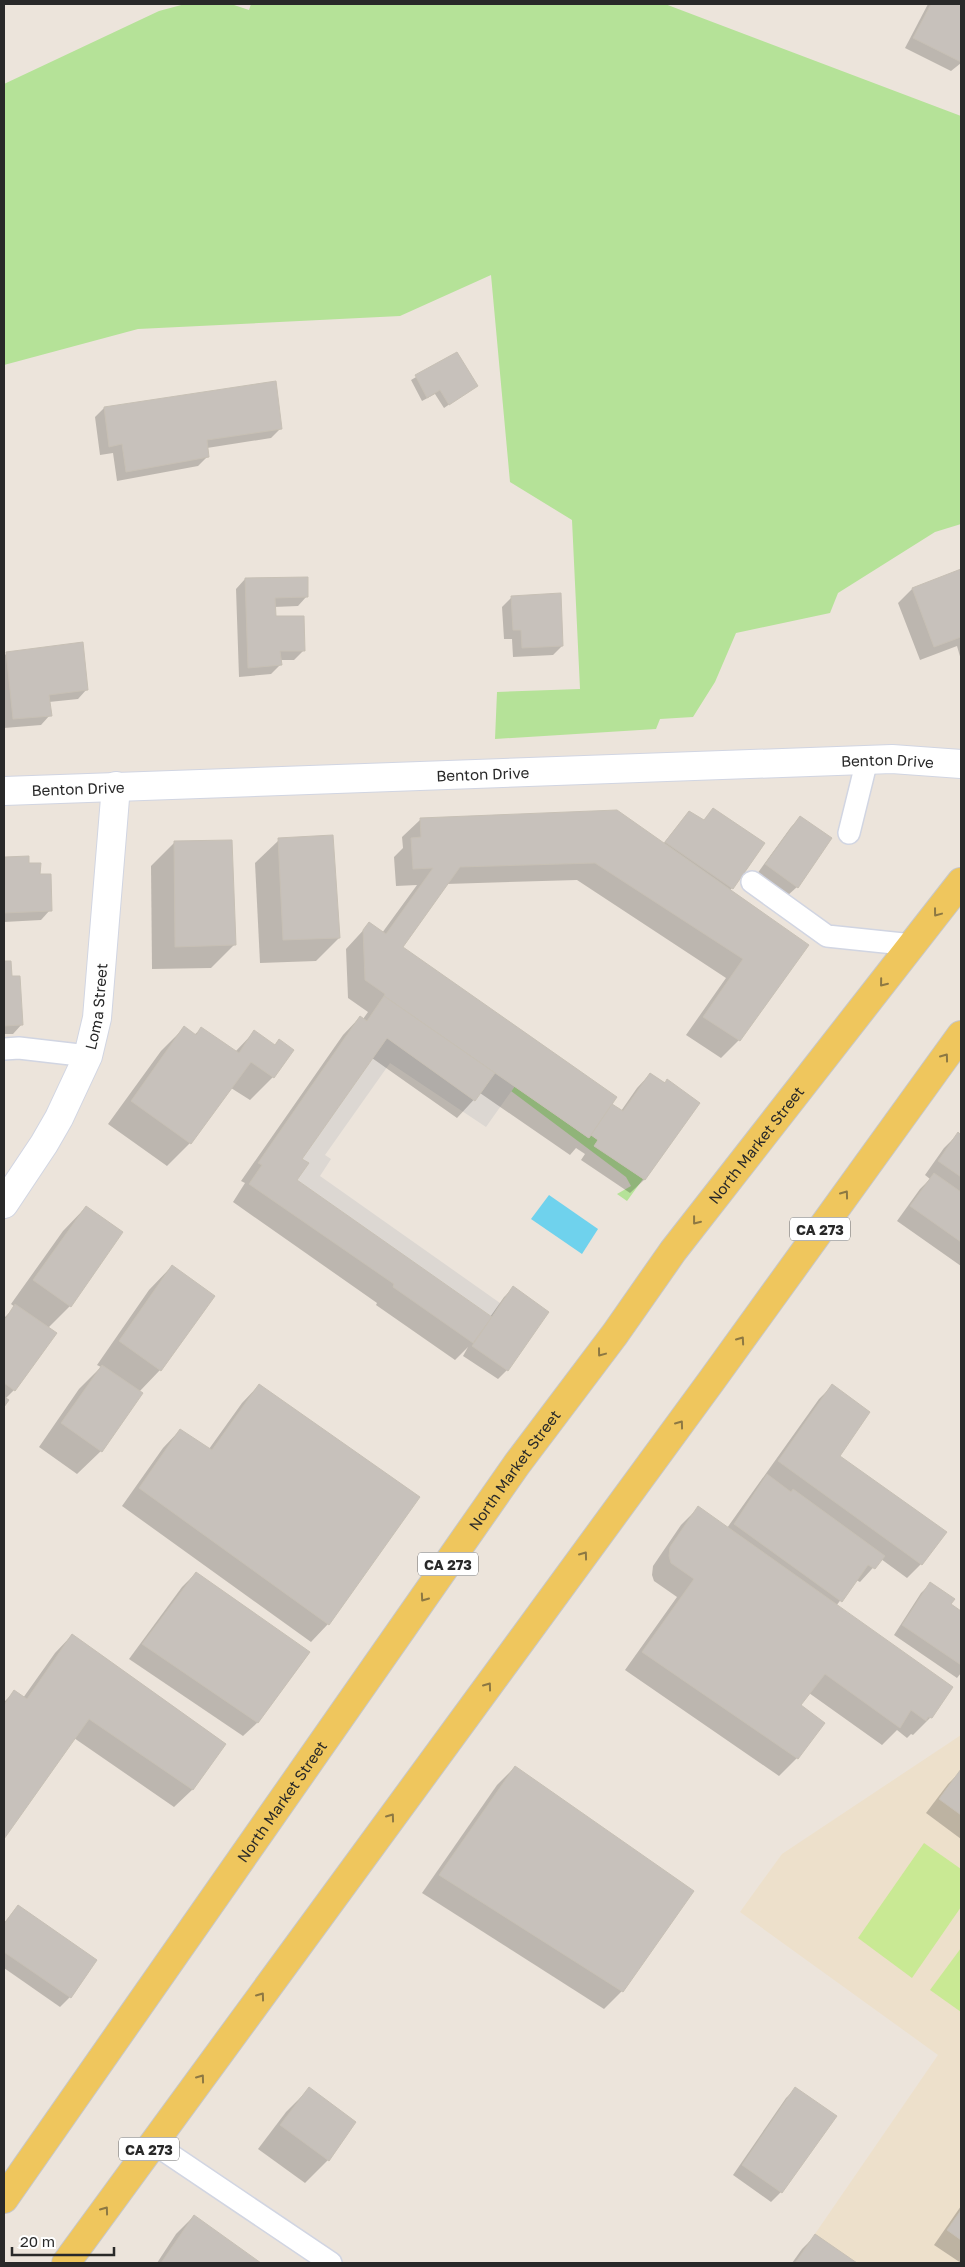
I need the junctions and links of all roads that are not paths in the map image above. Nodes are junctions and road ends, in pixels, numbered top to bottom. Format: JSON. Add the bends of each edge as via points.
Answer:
{"nodes":[{"id":1,"x":867,"y":760,"type":"junction"},
{"id":2,"x":961,"y":764,"type":"edge"},
{"id":3,"x":116,"y":786,"type":"junction"},
{"id":4,"x":4,"y":791,"type":"edge"},
{"id":5,"x":849,"y":833,"type":"dead end"},
{"id":6,"x":752,"y":882,"type":"dead end"},
{"id":7,"x":961,"y":882,"type":"edge"},
{"id":8,"x":913,"y":945,"type":"junction"},
{"id":9,"x":961,"y":1035,"type":"edge"},
{"id":10,"x":4,"y":1048,"type":"edge"},
{"id":11,"x":88,"y":1056,"type":"junction"},
{"id":12,"x":4,"y":1204,"type":"edge"},
{"id":13,"x":153,"y":2143,"type":"junction"},
{"id":14,"x":4,"y":2199,"type":"edge"},
{"id":15,"x":66,"y":2263,"type":"edge"},
{"id":16,"x":331,"y":2263,"type":"edge"}],
"edges":[{"from":1,"to":2,"type":"street","name":"Benton Drive"},
{"from":1,"to":3,"type":"street","name":"Benton Drive"},
{"from":1,"to":5,"type":"lane"},
{"from":3,"to":4,"type":"street","name":"Benton Drive"},
{"from":3,"to":11,"type":"street","name":"Loma Street","via":[[96,1018]]},
{"from":6,"to":8,"type":"lane","via":[[827,936]]},
{"from":7,"to":8,"type":"main road","name":"North Market Street","number":"CA 273","one_way":true},
{"from":8,"to":14,"type":"main road","name":"North Market Street","number":"CA 273","one_way":true,"via":[[679,1243],[518,1464]]},
{"from":13,"to":9,"type":"main road","number":"CA 273","one_way":true},
{"from":10,"to":11,"type":"lane"},
{"from":11,"to":12,"type":"street","name":"Loma Street","via":[[48,1138]]},
{"from":15,"to":13,"type":"main road","number":"CA 273","one_way":true},
{"from":13,"to":16,"type":"lane"}]}
